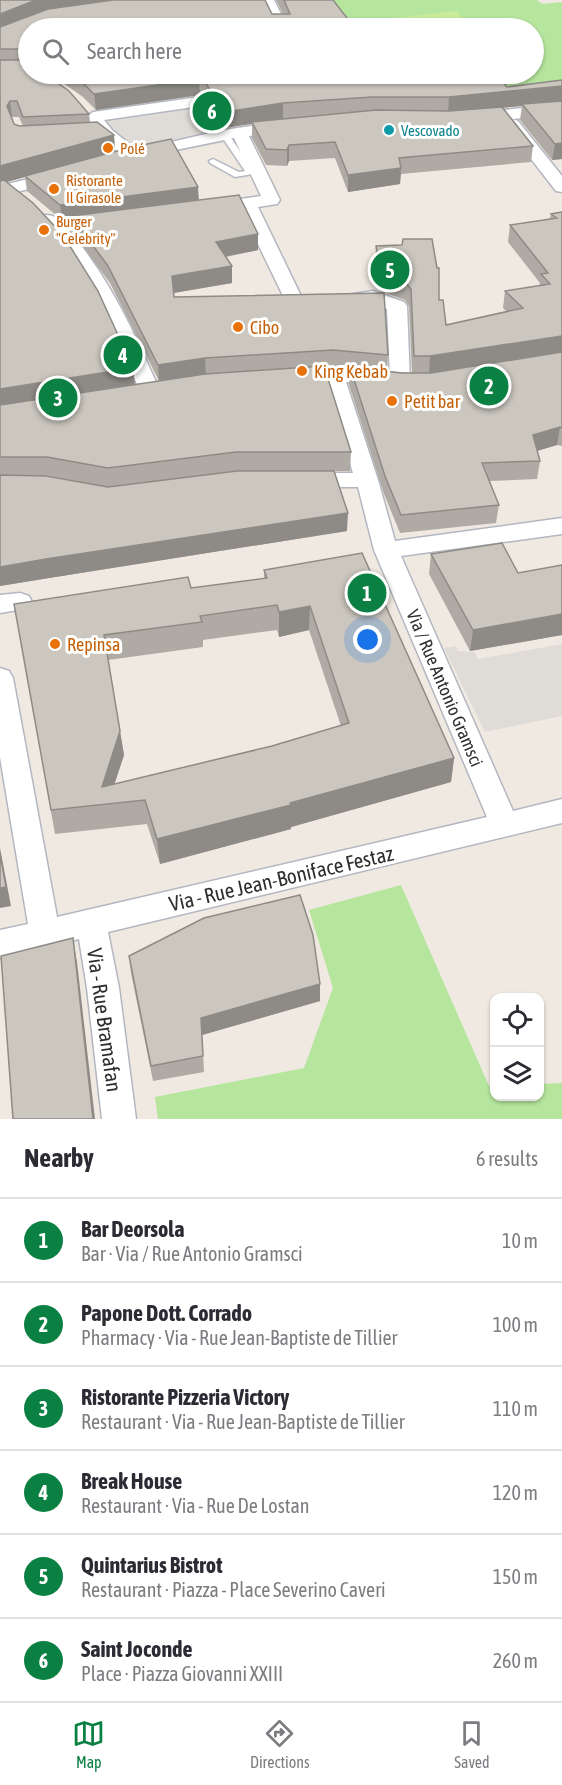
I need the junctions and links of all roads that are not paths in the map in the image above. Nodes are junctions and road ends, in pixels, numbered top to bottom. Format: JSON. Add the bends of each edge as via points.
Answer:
{"nodes":[{"id":1,"x":267,"y":0,"type":"edge"},
{"id":2,"x":276,"y":18,"type":"edge"},
{"id":3,"x":562,"y":109,"type":"edge"},
{"id":4,"x":505,"y":115,"type":"junction"},
{"id":5,"x":459,"y":119,"type":"edge"},
{"id":6,"x":305,"y":125,"type":"edge"},
{"id":7,"x":227,"y":134,"type":"junction"},
{"id":8,"x":132,"y":154,"type":"junction"},
{"id":9,"x":110,"y":161,"type":"edge"},
{"id":10,"x":213,"y":161,"type":"dead end"},
{"id":11,"x":72,"y":171,"type":"edge"},
{"id":12,"x":562,"y":187,"type":"edge"},
{"id":13,"x":17,"y":198,"type":"edge"},
{"id":14,"x":247,"y":203,"type":"junction"},
{"id":15,"x":213,"y":207,"type":"edge"},
{"id":16,"x":122,"y":218,"type":"edge"},
{"id":17,"x":57,"y":228,"type":"junction"},
{"id":18,"x":333,"y":375,"type":"junction"},
{"id":19,"x":277,"y":377,"type":"edge"},
{"id":20,"x":172,"y":388,"type":"edge"},
{"id":21,"x":150,"y":391,"type":"junction"},
{"id":22,"x":127,"y":395,"type":"edge"},
{"id":23,"x":284,"y":480,"type":"edge"},
{"id":24,"x":367,"y":480,"type":"junction"},
{"id":25,"x":562,"y":526,"type":"edge"},
{"id":26,"x":386,"y":550,"type":"junction"},
{"id":27,"x":0,"y":678,"type":"edge"},
{"id":28,"x":562,"y":811,"type":"edge"},
{"id":29,"x":505,"y":825,"type":"junction"},
{"id":30,"x":91,"y":922,"type":"junction"},
{"id":31,"x":45,"y":934,"type":"junction"},
{"id":32,"x":0,"y":944,"type":"edge"},
{"id":33,"x":118,"y":1119,"type":"edge"}],
"edges":[{"from":1,"to":2,"type":"street"},
{"from":3,"to":4,"type":"street"},
{"from":4,"to":5,"type":"street"},
{"from":4,"to":12,"type":"street"},
{"from":6,"to":7,"type":"street"},
{"from":7,"to":8,"type":"street"},
{"from":7,"to":8,"type":"street","via":[[199,102],[88,112],[102,134]]},
{"from":7,"to":10,"type":"lane","via":[[250,172],[238,175]]},
{"from":7,"to":14,"type":"street","via":[[265,183],[271,200]]},
{"from":8,"to":9,"type":"street"},
{"from":11,"to":13,"type":"street"},
{"from":13,"to":17,"type":"street"},
{"from":14,"to":15,"type":"street"},
{"from":14,"to":18,"type":"street","via":[[296,304],[373,297],[397,306],[410,382]]},
{"from":16,"to":17,"type":"street"},
{"from":17,"to":21,"type":"street","via":[[93,278]]},
{"from":18,"to":19,"type":"street"},
{"from":18,"to":24,"type":"street","name":"Via / Rue Antonio Gramsci"},
{"from":20,"to":21,"type":"street"},
{"from":21,"to":22,"type":"street"},
{"from":23,"to":24,"type":"street"},
{"from":24,"to":26,"type":"street","name":"Via / Rue Antonio Gramsci"},
{"from":25,"to":26,"type":"street"},
{"from":26,"to":29,"type":"street","name":"Via / Rue Antonio Gramsci","via":[[434,645]]},
{"from":27,"to":31,"type":"street"},
{"from":28,"to":29,"type":"street","name":"Via - Rue Jean-Boniface Festaz"},
{"from":29,"to":30,"type":"street","name":"Via - Rue Jean-Boniface Festaz"},
{"from":30,"to":31,"type":"street","name":"Via - Rue Jean-Boniface Festaz"},
{"from":30,"to":33,"type":"street","name":"Via - Rue Bramafan"},
{"from":31,"to":32,"type":"street","name":"Via - Rue Jean-Boniface Festaz"}]}
